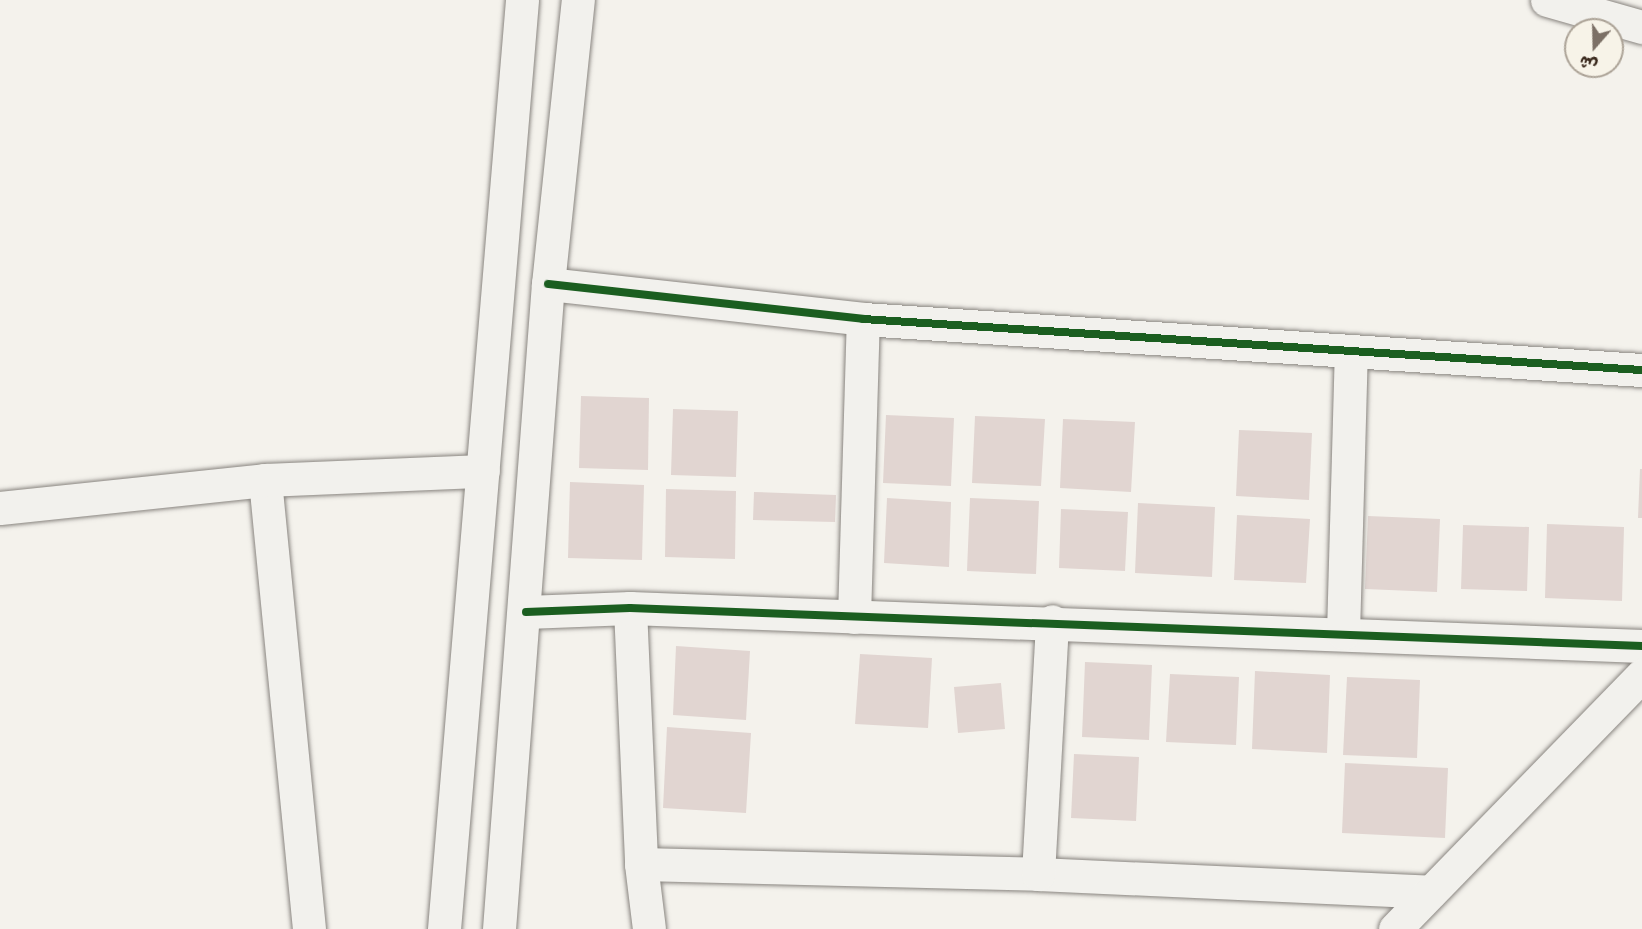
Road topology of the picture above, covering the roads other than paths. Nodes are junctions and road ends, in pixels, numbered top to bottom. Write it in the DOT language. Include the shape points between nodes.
graph roads {
  1 [pos="522,0"];
  2 [pos="578,0"];
  3 [pos="1547,0"];
  4 [pos="1642,27"];
  5 [pos="548,284"];
  6 [pos="863,320"];
  7 [pos="1351,351"];
  8 [pos="1642,370"];
  9 [pos="483,471"];
  10 [pos="265,480"];
  11 [pos="0,508"];
  12 [pos="630,608"];
  13 [pos="526,612"];
  14 [pos="854,617"];
  15 [pos="1052,621"];
  16 [pos="1343,633"];
  17 [pos="1642,646"];
  18 [pos="1642,675"];
  19 [pos="641,864"];
  20 [pos="1038,874"];
  21 [pos="1431,892"];
  22 [pos="309,929"];
  23 [pos="444,929"];
  24 [pos="499,929"];
  25 [pos="649,929"];
  26 [pos="1395,929"];
  1 -- 9 [label="street"];
  2 -- 5 [label="street"];
  3 -- 4 [label="street"];
  5 -- 6 [label="street"];
  5 -- 13 [label="street"];
  6 -- 7 [label="street"];
  6 -- 14 [label="street"];
  7 -- 8 [label="street"];
  7 -- 16 [label="street"];
  9 -- 10 [label="street"];
  9 -- 23 [label="street"];
  10 -- 11 [label="street"];
  10 -- 22 [label="street"];
  12 -- 13 [label="street"];
  12 -- 14 [label="street"];
  12 -- 19 [label="street"];
  13 -- 24 [label="street"];
  14 -- 15 [label="street"];
  15 -- 16 [label="street"];
  15 -- 20 [label="street"];
  16 -- 17 [label="street"];
  18 -- 21 [label="street"];
  19 -- 20 [label="street"];
  19 -- 25 [label="street"];
  20 -- 21 [label="street"];
  21 -- 26 [label="street"];
}
